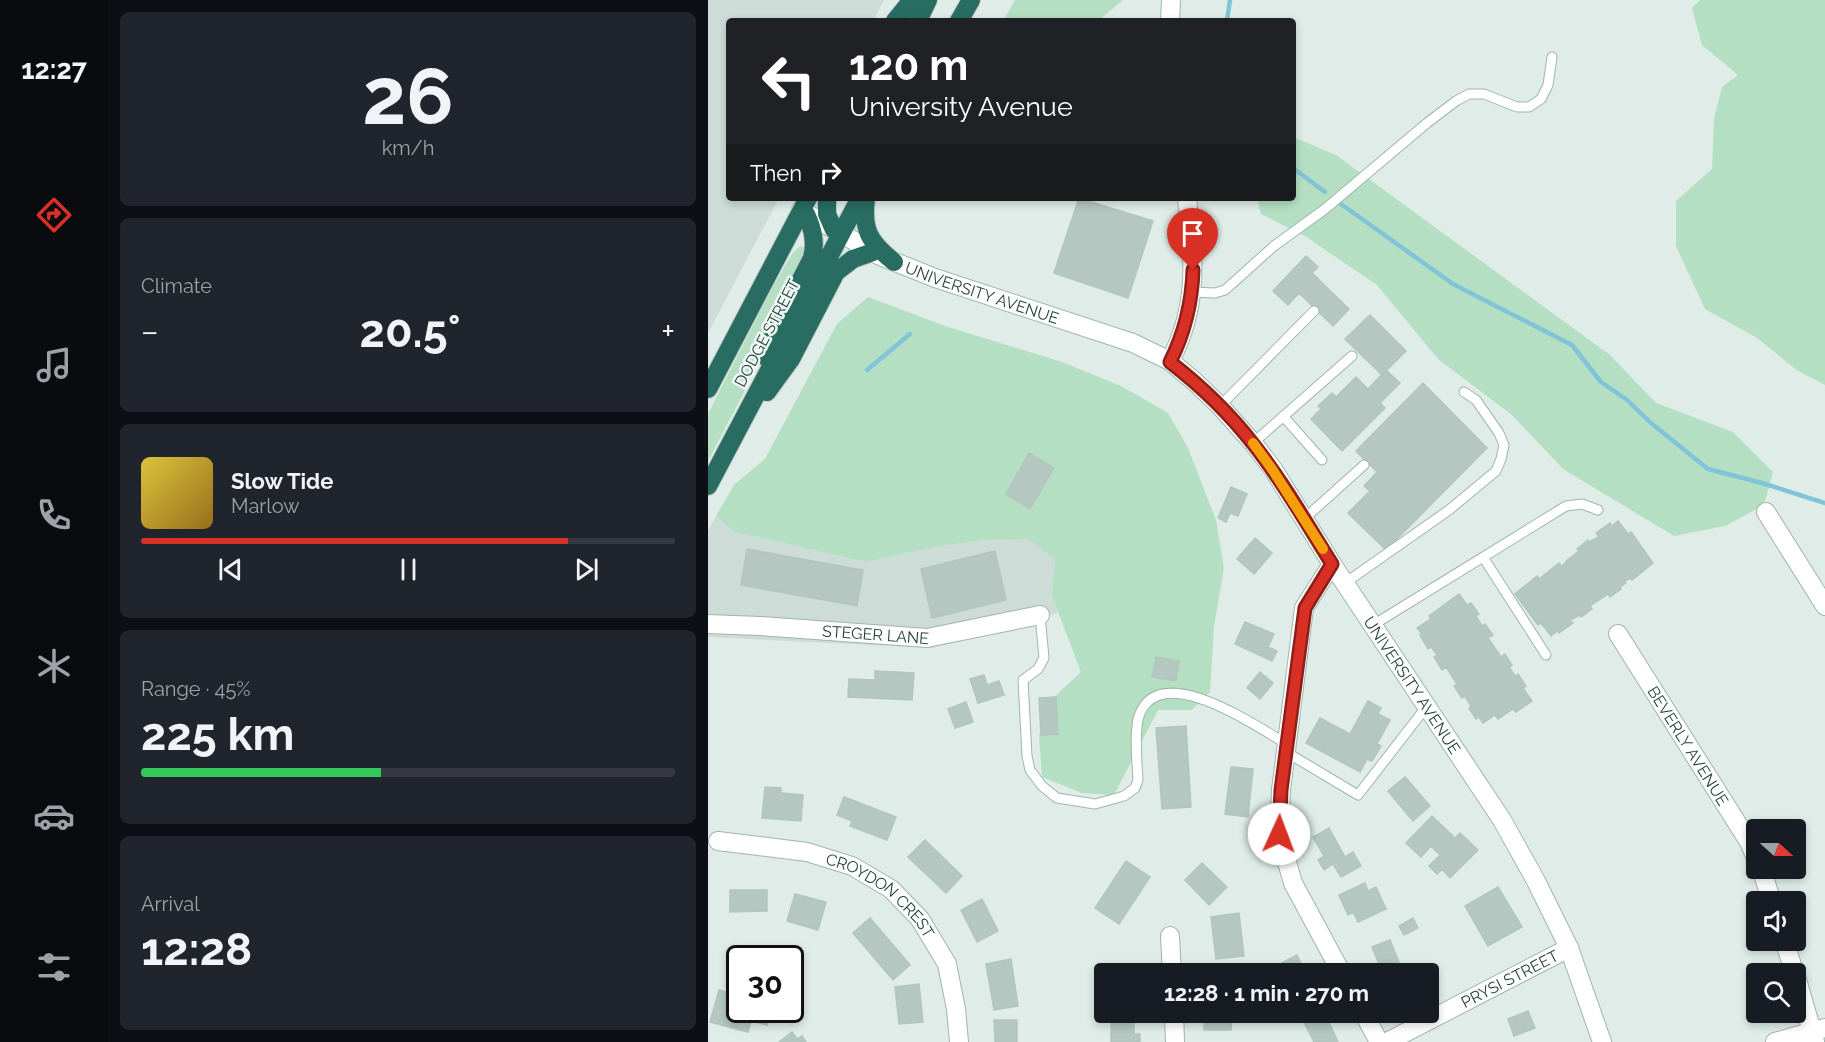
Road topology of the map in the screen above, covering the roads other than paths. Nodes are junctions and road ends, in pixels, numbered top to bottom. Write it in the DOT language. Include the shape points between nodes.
graph roads {
  1 [pos="912,0"];
  2 [pos="917,0"];
  3 [pos="928,0"];
  4 [pos="958,0"];
  5 [pos="971,0"];
  6 [pos="1170,0"];
  7 [pos="897,18"];
  8 [pos="907,18"];
  9 [pos="919,18"];
  10 [pos="951,18"];
  11 [pos="960,18"];
  12 [pos="1170,18"];
  13 [pos="1552,57"];
  14 [pos="827,201"];
  15 [pos="858,201"];
  16 [pos="866,201"];
  17 [pos="1187,201"];
  18 [pos="805,207"];
  19 [pos="837,232"];
  20 [pos="873,252"];
  21 [pos="894,262"];
  22 [pos="1192,292"];
  23 [pos="1314,312"];
  24 [pos="1352,356"];
  25 [pos="1170,362"];
  26 [pos="708,389"];
  27 [pos="1464,392"];
  28 [pos="751,404"];
  29 [pos="1220,406"];
  30 [pos="1283,416"];
  31 [pos="1252,443"];
  32 [pos="1322,460"];
  33 [pos="1364,465"];
  34 [pos="708,486"];
  35 [pos="1598,510"];
  36 [pos="1766,512"];
  37 [pos="1304,519"];
  38 [pos="1483,557"];
  39 [pos="1332,564"];
  40 [pos="1345,583"];
  41 [pos="1825,606"];
  42 [pos="1040,615"];
  43 [pos="708,624"];
  44 [pos="1373,625"];
  45 [pos="1618,634"];
  46 [pos="1546,655"];
  47 [pos="1427,706"];
  48 [pos="1287,748"];
  49 [pos="1746,837"];
  50 [pos="718,841"];
  51 [pos="1170,936"];
  52 [pos="1569,948"];
  53 [pos="1171,963"];
  54 [pos="1336,963"];
  55 [pos="1806,1003"];
  56 [pos="1174,1023"];
  57 [pos="1369,1023"];
  58 [pos="1818,1034"];
  59 [pos="958,1042"];
  60 [pos="1175,1042"];
  61 [pos="1379,1042"];
  62 [pos="1387,1042"];
  63 [pos="1602,1042"];
  64 [pos="1775,1042"];
  1 -- 7 [label="highway"];
  2 -- 8 [label="highway"];
  3 -- 9 [label="highway"];
  4 -- 10 [label="highway"];
  5 -- 11 [label="highway"];
  6 -- 12 [label="street"];
  13 -- 22 [label="lane" via="1548,86 1541,99 1529,107 1484,94 1469,94 1456,101 1325,210 1274,246 1225,290"];
  14 -- 19 [label="highway" via="827,214"];
  15 -- 19 [label="highway, DODGE STREET"];
  16 -- 21 [label="highway" via="867,230 878,249"];
  17 -- 22 [label="street" via="1193,247"];
  18 -- 19 [label="street, UNIVERSITY AVENUE"];
  18 -- 26 [label="highway, DODGE STREET"];
  18 -- 28 [label="highway" via="814,237 812,258 776,328"];
  19 -- 20 [label="street, UNIVERSITY AVENUE"];
  19 -- 28 [label="highway, DODGE STREET"];
  20 -- 21 [label="street, UNIVERSITY AVENUE"];
  20 -- 28 [label="highway" via="853,259 836,272 786,367 770,390"];
  21 -- 25 [label="street, UNIVERSITY AVENUE" via="1133,343"];
  22 -- 25 [label="street" via="1180,343"];
  23 -- 29 [label="lane"];
  24 -- 30 [label="lane"];
  25 -- 29 [label="street, UNIVERSITY AVENUE"];
  27 -- 40 [label="lane" via="1476,400 1504,445 1496,471 1449,510"];
  28 -- 34 [label="highway, DODGE STREET"];
  29 -- 31 [label="street, UNIVERSITY AVENUE"];
  30 -- 31 [label="lane"];
  30 -- 32 [label="lane"];
  31 -- 37 [label="street, UNIVERSITY AVENUE"];
  33 -- 37 [label="lane"];
  35 -- 38 [label="lane" via="1582,504 1566,506"];
  36 -- 41 [label="street"];
  37 -- 39 [label="street, UNIVERSITY AVENUE"];
  38 -- 44 [label="lane"];
  38 -- 46 [label="lane"];
  39 -- 40 [label="street, UNIVERSITY AVENUE"];
  39 -- 48 [label="street" via="1305,608"];
  40 -- 44 [label="street, UNIVERSITY AVENUE"];
  42 -- 43 [label="street, STEGER LANE" via="927,638"];
  42 -- 48 [label="lane" via="1044,658 1038,669 1023,680 1027,756 1030,770 1057,798 1095,804 1124,796 1135,788 1138,718 1157,696 1172,693 1200,697"];
  44 -- 47 [label="street, UNIVERSITY AVENUE"];
  45 -- 49 [label="street, BEVERLY AVENUE"];
  47 -- 48 [label="lane" via="1358,795"];
  47 -- 52 [label="street, UNIVERSITY AVENUE" via="1502,820"];
  48 -- 54 [label="street" via="1279,834 1293,883"];
  50 -- 59 [label="street, CROYDON CREST" via="807,852 852,866 891,889 920,919 947,964"];
  51 -- 53 [label="street"];
  52 -- 62 [label="street, PRYSI STREET"];
  52 -- 63 [label="street, UNIVERSITY AVENUE"];
  55 -- 58 [label="street"];
  56 -- 60 [label="street"];
  57 -- 61 [label="street"];
  58 -- 64 [label="street"];
}
